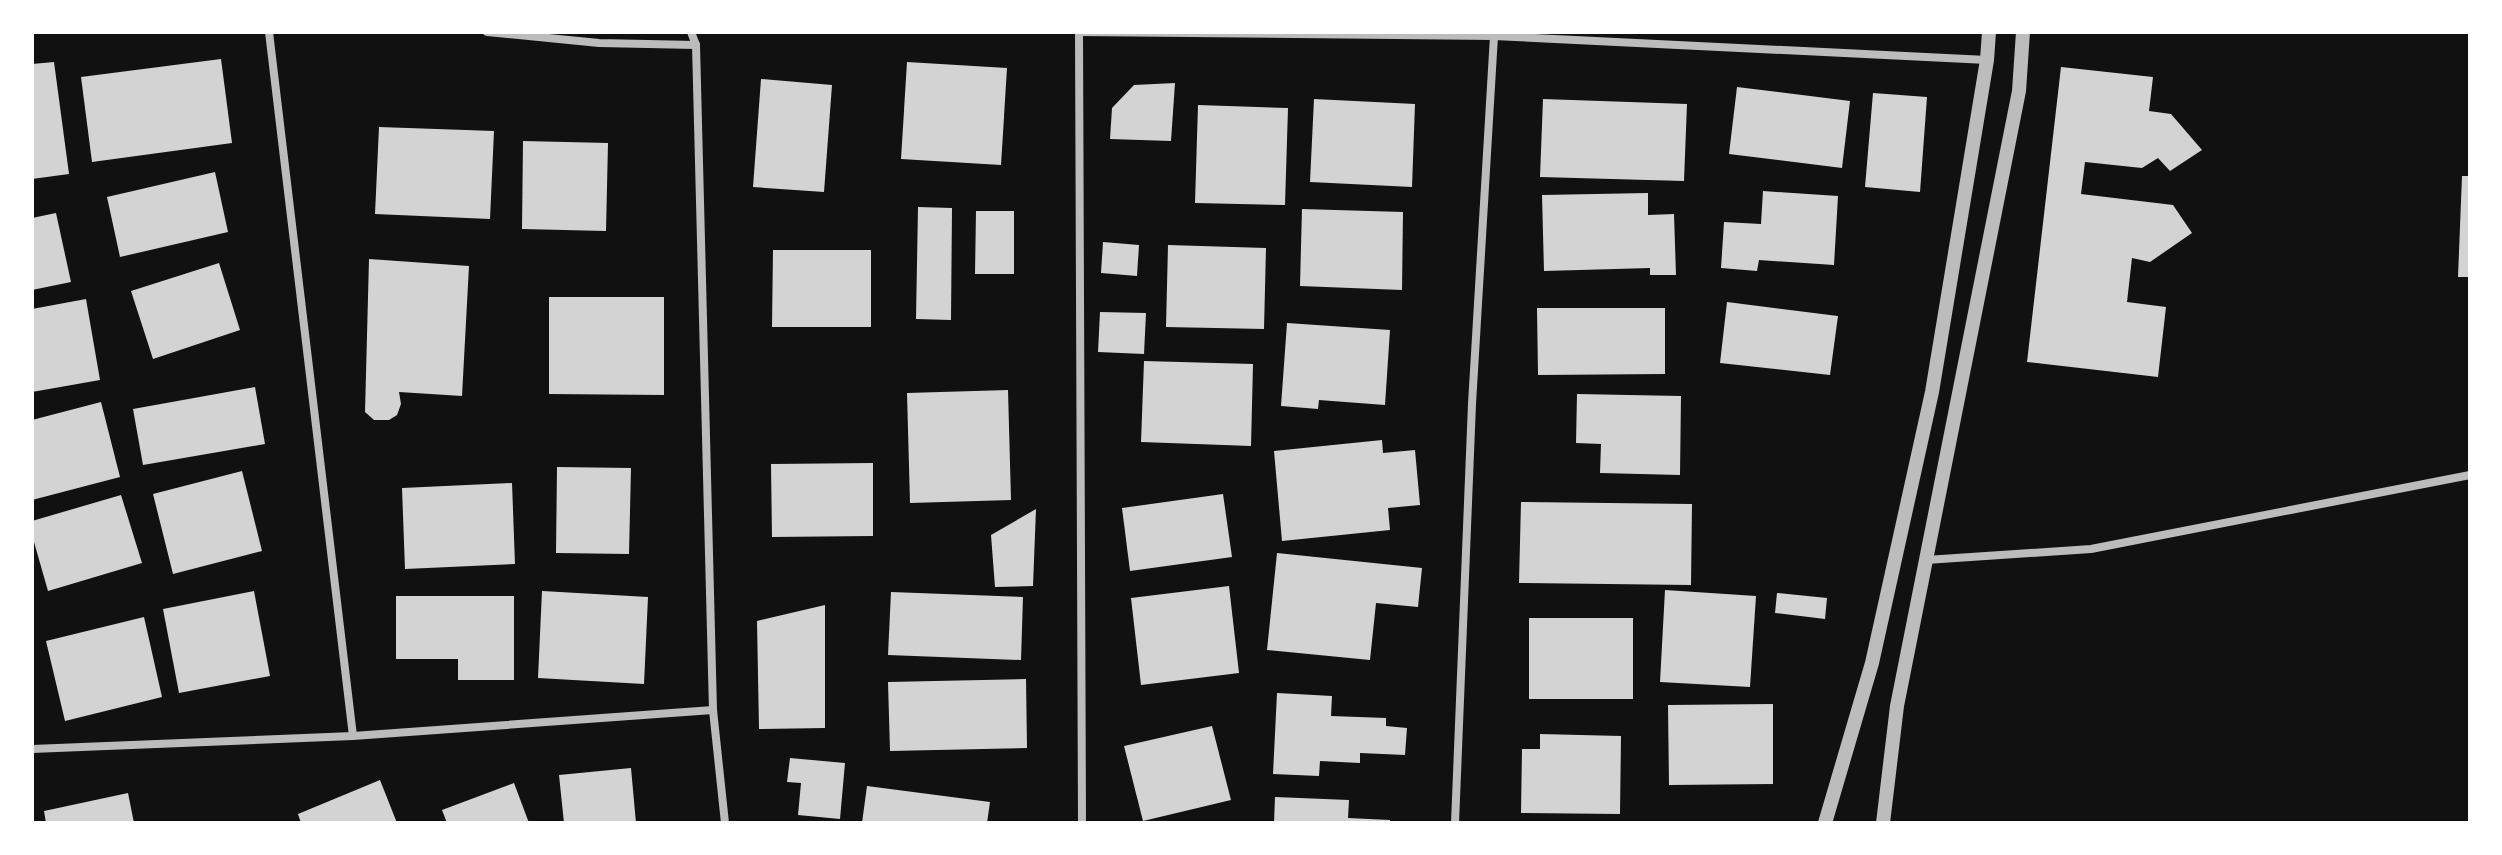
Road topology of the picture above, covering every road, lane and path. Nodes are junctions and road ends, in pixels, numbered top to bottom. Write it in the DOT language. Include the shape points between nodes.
graph roads {
  1 [pos="269,32"];
  2 [pos="487,32"];
  3 [pos="691,32"];
  4 [pos="1079,32"];
  5 [pos="1989,32"];
  6 [pos="2023,32"];
  7 [pos="1494,36"];
  8 [pos="696,45"];
  9 [pos="1987,60"];
  10 [pos="2470,475"];
  11 [pos="1926,560"];
  12 [pos="713,710"];
  13 [pos="353,736"];
  14 [pos="32,749"];
  15 [pos="725,823"];
  16 [pos="1082,823"];
  17 [pos="1455,823"];
  18 [pos="1825,823"];
  19 [pos="1883,823"];
  1 -- 13 [label="street"];
  2 -- 8 [label="street" via="599,43"];
  3 -- 8 [label="street"];
  4 -- 7 [label="street"];
  4 -- 16 [label="street"];
  5 -- 9 [label="street"];
  6 -- 11 [label="street" via="2019,91"];
  7 -- 9 [label="street"];
  7 -- 17 [label="street" via="1471,419"];
  8 -- 12 [label="street"];
  9 -- 18 [label="street" via="1932,392 1872,663"];
  10 -- 11 [label="street" via="2091,549"];
  11 -- 19 [label="street" via="1897,706"];
  12 -- 13 [label="street"];
  12 -- 15 [label="street"];
  13 -- 14 [label="street"];
}
